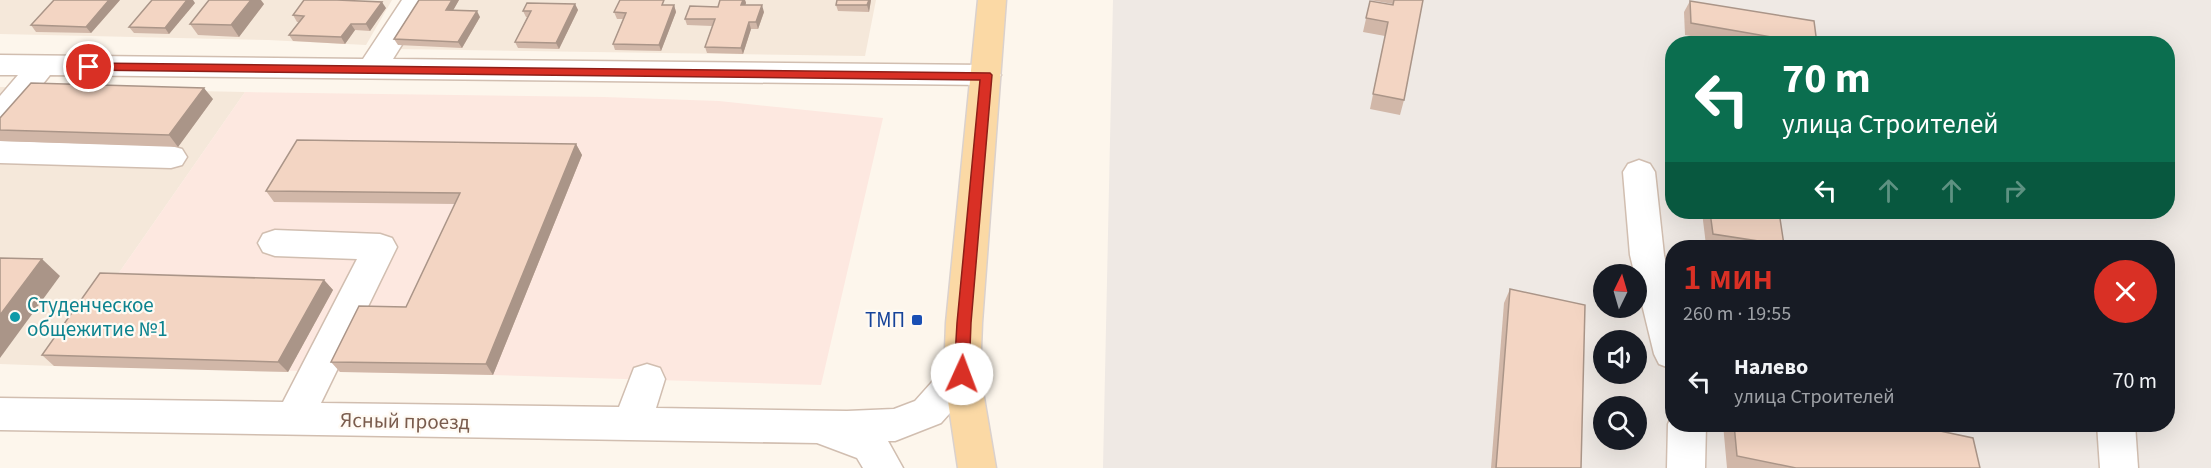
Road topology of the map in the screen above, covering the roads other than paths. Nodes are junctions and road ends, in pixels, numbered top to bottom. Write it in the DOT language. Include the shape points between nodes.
graph roads {
  1 [pos="416,0"];
  2 [pos="992,0"];
  3 [pos="0,65"];
  4 [pos="42,66"];
  5 [pos="371,70"];
  6 [pos="986,75"];
  7 [pos="0,116"];
  8 [pos="0,152"];
  9 [pos="171,157"];
  10 [pos="1639,172"];
  11 [pos="275,243"];
  12 [pos="1665,326"];
  13 [pos="962,374"];
  14 [pos="647,380"];
  15 [pos="0,414"];
  16 [pos="293,419"];
  17 [pos="632,424"];
  18 [pos="810,426"];
  19 [pos="1687,432"];
  20 [pos="2117,432"];
  21 [pos="884,468"];
  22 [pos="977,468"];
  23 [pos="1686,468"];
  24 [pos="2119,468"];
  1 -- 5 [label="street"];
  2 -- 6 [label="main road"];
  3 -- 4 [label="street"];
  4 -- 5 [label="street"];
  4 -- 7 [label="street"];
  5 -- 6 [label="street"];
  6 -- 13 [label="main road"];
  8 -- 9 [label="street"];
  10 -- 12 [label="street" via="1647,255"];
  11 -- 16 [label="street" via="380,247"];
  13 -- 18 [label="street, Ясный проезд" via="928,412 895,425"];
  13 -- 22 [label="main road"];
  14 -- 17 [label="street"];
  15 -- 16 [label="street, Ясный проезд"];
  16 -- 17 [label="street, Ясный проезд"];
  17 -- 18 [label="street, Ясный проезд"];
  18 -- 21 [label="street, Ясный проезд" via="870,446"];
  19 -- 23 [label="street"];
  20 -- 24 [label="street"];
}
